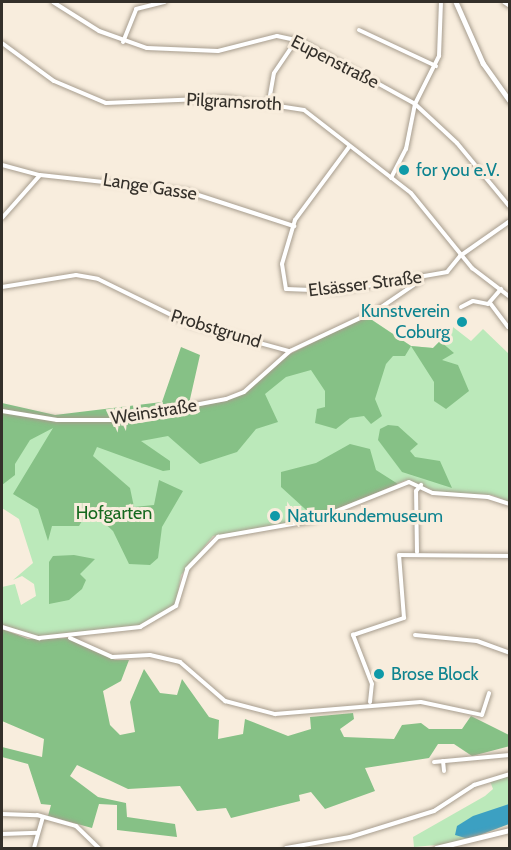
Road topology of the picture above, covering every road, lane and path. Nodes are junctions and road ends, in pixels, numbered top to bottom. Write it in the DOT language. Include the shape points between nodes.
graph roads {
  1 [pos="54,2"];
  2 [pos="165,2"];
  3 [pos="441,2"];
  4 [pos="456,2"];
  5 [pos="504,2"];
  6 [pos="510,6"];
  7 [pos="359,30"];
  8 [pos="299,40"];
  9 [pos="123,42"];
  10 [pos="2,43"];
  11 [pos="436,66"];
  12 [pos="269,101"];
  13 [pos="510,101"];
  14 [pos="415,104"];
  15 [pos="349,147"];
  16 [pos="2,165"];
  17 [pos="40,175"];
  18 [pos="391,178"];
  19 [pos="510,207"];
  20 [pos="2,218"];
  21 [pos="510,221"];
  22 [pos="294,226"];
  23 [pos="462,255"];
  24 [pos="422,279"];
  25 [pos="2,287"];
  26 [pos="501,289"];
  27 [pos="510,297"];
  28 [pos="490,302"];
  29 [pos="461,307"];
  30 [pos="508,327"];
  31 [pos="290,351"];
  32 [pos="2,411"];
  33 [pos="421,485"];
  34 [pos="510,504"];
  35 [pos="417,552"];
  36 [pos="510,556"];
  37 [pos="2,627"];
  38 [pos="90,633"];
  39 [pos="415,635"];
  40 [pos="66,637"];
  41 [pos="88,644"];
  42 [pos="510,652"];
  43 [pos="489,693"];
  44 [pos="370,702"];
  45 [pos="510,754"];
  46 [pos="443,761"];
  47 [pos="434,762"];
  48 [pos="444,771"];
  49 [pos="510,774"];
  50 [pos="2,814"];
  51 [pos="43,817"];
  52 [pos="510,830"];
  53 [pos="2,834"];
  54 [pos="38,834"];
  55 [pos="34,849"];
  56 [pos="99,849"];
  57 [pos="286,849"];
  58 [pos="436,849"];
  1 -- 9 [label="street, Eupenstraße"];
  2 -- 9 [label="street" via="136,9"];
  3 -- 11 [label="street"];
  4 -- 13 [label="street" via="483,63"];
  5 -- 6 [label="street"];
  7 -- 11 [label="street"];
  8 -- 9 [label="street, Eupenstraße" via="277,36 208,51"];
  8 -- 12 [label="street" via="274,73"];
  8 -- 14 [label="street, Eupenstraße"];
  10 -- 12 [label="street, Pilgramsroth" via="54,81 106,103 139,106 201,98"];
  11 -- 14 [label="street"];
  12 -- 15 [label="street, Pilgramsroth" via="314,115"];
  14 -- 18 [label="street" via="406,149"];
  14 -- 19 [label="street, Eupenstraße" via="457,143"];
  15 -- 18 [label="street, Pilgramsroth"];
  15 -- 22 [label="street"];
  16 -- 17 [label="street, Lange Gasse"];
  17 -- 20 [label="street"];
  17 -- 22 [label="street, Lange Gasse" via="186,191"];
  18 -- 23 [label="street, Pilgramsroth" via="424,206"];
  21 -- 23 [label="street"];
  22 -- 24 [label="street, Elsässer Straße" via="282,264 283,286 313,293"];
  23 -- 24 [label="street, Elsässer Straße" via="447,272"];
  23 -- 26 [label="street, Pilgramsroth" via="476,272"];
  24 -- 31 [label="street" via="377,310"];
  25 -- 31 [label="street, Probstgrund" via="76,275 98,279 190,324"];
  26 -- 27 [label="street, Pilgramsroth"];
  26 -- 28 [label="street"];
  28 -- 29 [label="street" via="472,300"];
  28 -- 30 [label="street" via="491,310"];
  31 -- 32 [label="street, Weinstraße" via="244,392 213,403 116,420 57,420"];
  33 -- 34 [label="street" via="432,493 482,496"];
  33 -- 35 [label="street" via="416,492"];
  33 -- 38 [label="street" via="410,482 295,525 218,537 187,569 179,602 166,615 140,627"];
  35 -- 36 [label="street"];
  35 -- 44 [label="street" via="397,559 404,618 353,635 372,684"];
  37 -- 40 [label="street" via="26,637"];
  38 -- 40 [label="street"];
  38 -- 41 [label="street"];
  39 -- 42 [label="street" via="477,641"];
  40 -- 41 [label="street"];
  41 -- 44 [label="street" via="118,658 150,655 180,662 225,701 275,714 351,710"];
  43 -- 44 [label="street" via="482,715 447,704"];
  45 -- 46 [label="street"];
  46 -- 47 [label="street"];
  46 -- 48 [label="street"];
  49 -- 57 [label="street" via="474,785 434,811 350,837"];
  50 -- 51 [label="street"];
  51 -- 54 [label="street"];
  51 -- 56 [label="street" via="87,832"];
  52 -- 58 [label="street"];
  53 -- 54 [label="street"];
  54 -- 55 [label="street"];
}
